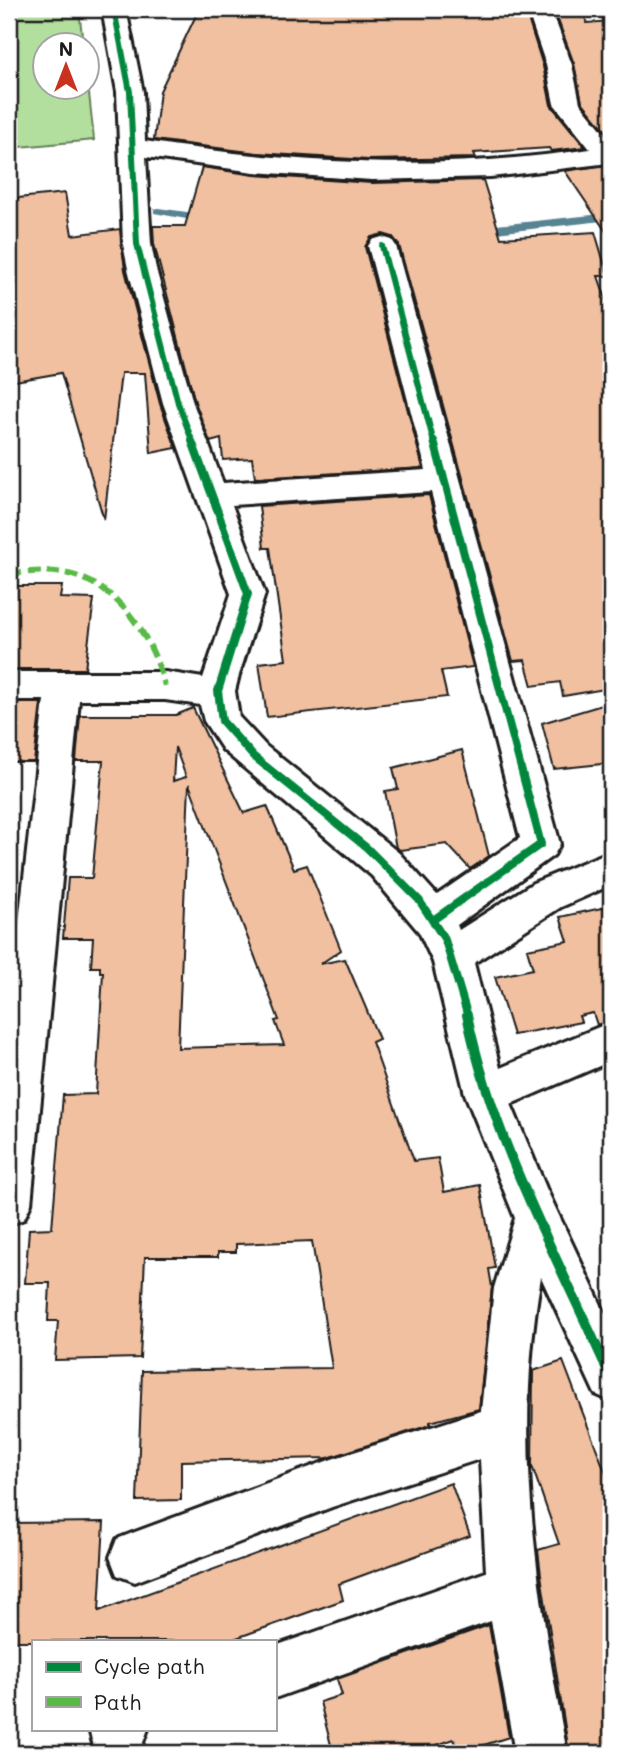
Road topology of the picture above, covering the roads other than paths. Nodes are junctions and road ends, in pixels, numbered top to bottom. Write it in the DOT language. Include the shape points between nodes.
graph roads {
  1 [pos="114,9"];
  2 [pos="539,9"];
  3 [pos="135,146"];
  4 [pos="610,155"];
  5 [pos="382,246"];
  6 [pos="442,480"];
  7 [pos="213,495"];
  8 [pos="63,685"];
  9 [pos="9,686"];
  10 [pos="218,694"];
  11 [pos="541,844"];
  12 [pos="611,867"];
  13 [pos="570,884"];
  14 [pos="433,920"];
  15 [pos="451,956"];
  16 [pos="611,1041"];
  17 [pos="486,1094"];
  18 [pos="9,1204"];
  19 [pos="538,1216"];
  20 [pos="611,1378"];
  21 [pos="505,1431"];
  22 [pos="135,1557"];
  23 [pos="513,1588"];
  24 [pos="276,1672"];
  25 [pos="541,1753"];
  1 -- 3 [label="street" via="131,92"];
  2 -- 4 [label="street" via="567,104"];
  3 -- 4 [label="street" via="256,166 362,174 513,168"];
  3 -- 7 [label="street" via="135,217 142,269 178,403"];
  5 -- 6 [label="street"];
  6 -- 7 [label="street"];
  6 -- 11 [label="street"];
  7 -- 10 [label="street" via="248,594"];
  8 -- 9 [label="street"];
  8 -- 10 [label="street" via="165,686"];
  8 -- 18 [label="street"];
  10 -- 14 [label="street" via="222,720 253,756 383,863"];
  11 -- 13 [label="street"];
  11 -- 14 [label="street"];
  12 -- 13 [label="street"];
  13 -- 15 [label="street"];
  14 -- 15 [label="street"];
  15 -- 17 [label="street"];
  16 -- 17 [label="street"];
  17 -- 19 [label="street"];
  19 -- 20 [label="street"];
  19 -- 21 [label="street" via="523,1249 515,1292 505,1377"];
  21 -- 22 [label="street" via="466,1438 332,1483"];
  21 -- 23 [label="street" via="504,1497"];
  23 -- 24 [label="street"];
  23 -- 25 [label="street"];
}
